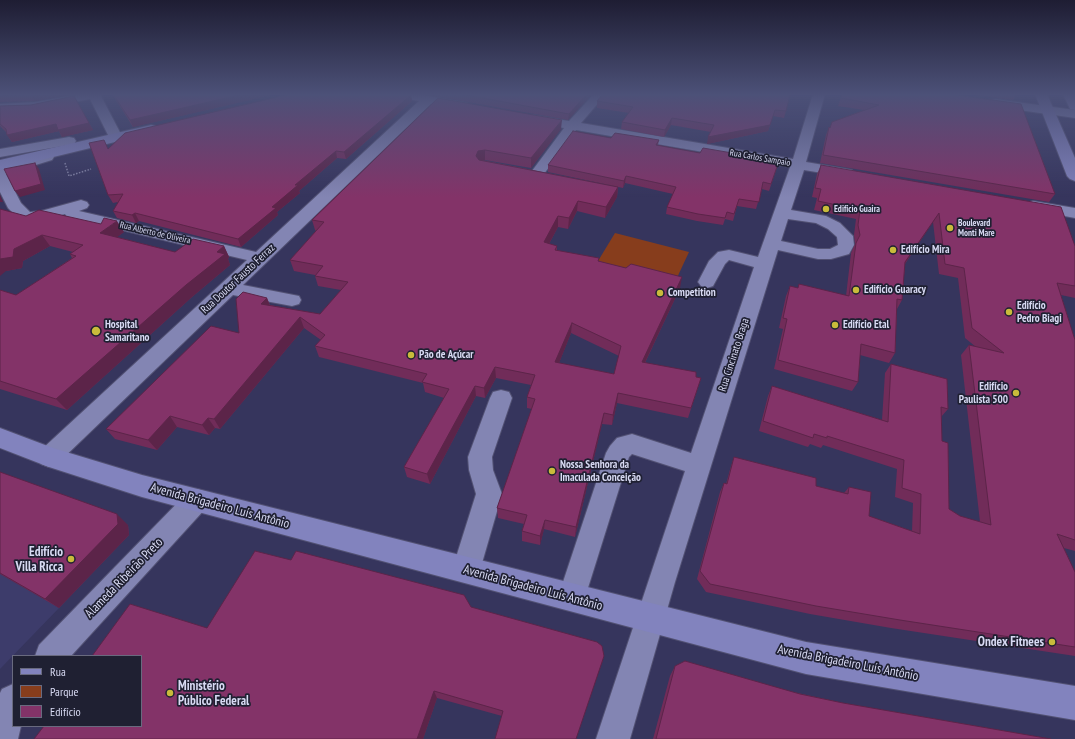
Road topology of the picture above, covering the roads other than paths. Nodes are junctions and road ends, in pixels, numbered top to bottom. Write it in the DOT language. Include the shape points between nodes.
graph roads {
  1 [pos="111,128"];
  2 [pos="137,128"];
  3 [pos="398,128"];
  4 [pos="570,128"];
  5 [pos="587,128"];
  6 [pos="808,128"];
  7 [pos="1056,128"];
  8 [pos="114,134"];
  9 [pos="702,134"];
  10 [pos="85,145"];
  11 [pos="695,146"];
  12 [pos="1,161"];
  13 [pos="797,164"];
  14 [pos="522,172"];
  15 [pos="536,175"];
  16 [pos="862,175"];
  17 [pos="0,176"];
  18 [pos="1075,176"];
  19 [pos="551,178"];
  20 [pos="1023,204"];
  21 [pos="781,213"];
  22 [pos="1075,213"];
  23 [pos="771,244"];
  24 [pos="260,258"];
  25 [pos="764,264"];
  26 [pos="707,282"];
  27 [pos="228,288"];
  28 [pos="292,300"];
  29 [pos="501,398"];
  30 [pos="0,438"];
  31 [pos="49,457"];
  32 [pos="699,466"];
  33 [pos="198,500"];
  34 [pos="466,570"];
  35 [pos="572,597"];
  36 [pos="651,617"];
  37 [pos="51,655"];
  38 [pos="12,696"];
  39 [pos="1075,702"];
  40 [pos="12,703"];
  41 [pos="0,708"];
  42 [pos="1,739"];
  43 [pos="613,739"];
  1 -- 8 [label="street"];
  2 -- 8 [label="main road"];
  3 -- 24 [label="street, Rua Doutor Fausto Ferraz"];
  4 -- 15 [label="street"];
  5 -- 11 [label="street, Rua Carlos Sampaio"];
  6 -- 13 [label="street, Rua Cincinato Braga"];
  7 -- 18 [label="main road"];
  8 -- 10 [label="main road"];
  8 -- 12 [label="main road" via="69,141"];
  9 -- 11 [label="street"];
  10 -- 12 [label="street"];
  10 -- 12 [label="main road" via="26,159"];
  11 -- 13 [label="street, Rua Carlos Sampaio"];
  13 -- 16 [label="street, Rua Carlos Sampaio"];
  13 -- 21 [label="street, Rua Cincinato Braga"];
  14 -- 15 [label="street"];
  15 -- 19 [label="street"];
  17 -- 24 [label="street, Rua Alberto de Oliveira" via="14,204 25,216 77,210"];
  20 -- 22 [label="street"];
  21 -- 23 [label="street, Rua Cincinato Braga"];
  21 -- 23 [label="street" via="820,219 834,226 845,236 846,245 843,250 831,254 818,254"];
  23 -- 25 [label="street, Rua Cincinato Braga"];
  24 -- 27 [label="street, Rua Doutor Fausto Ferraz"];
  25 -- 26 [label="street" via="724,256 718,261"];
  25 -- 32 [label="street, Rua Cincinato Braga"];
  27 -- 28 [label="street"];
  27 -- 31 [label="street, Rua Doutor Fausto Ferraz"];
  29 -- 34 [label="street" via="480,457 479,464 489,494"];
  30 -- 31 [label="main road, Avenida Brigadeiro Luís Antônio"];
  31 -- 33 [label="main road, Avenida Brigadeiro Luís Antônio" via="142,486"];
  32 -- 35 [label="street" via="632,444 625,445 618,453"];
  32 -- 36 [label="street, Rua Cincinato Braga"];
  33 -- 34 [label="main road, Avenida Brigadeiro Luís Antônio"];
  33 -- 37 [label="street, Alameda Ribeirão Preto"];
  34 -- 35 [label="main road, Avenida Brigadeiro Luís Antônio"];
  35 -- 36 [label="main road, Avenida Brigadeiro Luís Antônio"];
  36 -- 39 [label="main road, Avenida Brigadeiro Luís Antônio" via="806,658"];
  36 -- 43 [label="street, Rua Cincinato Braga"];
  38 -- 41 [label="street"];
  40 -- 42 [label="street"];
}
